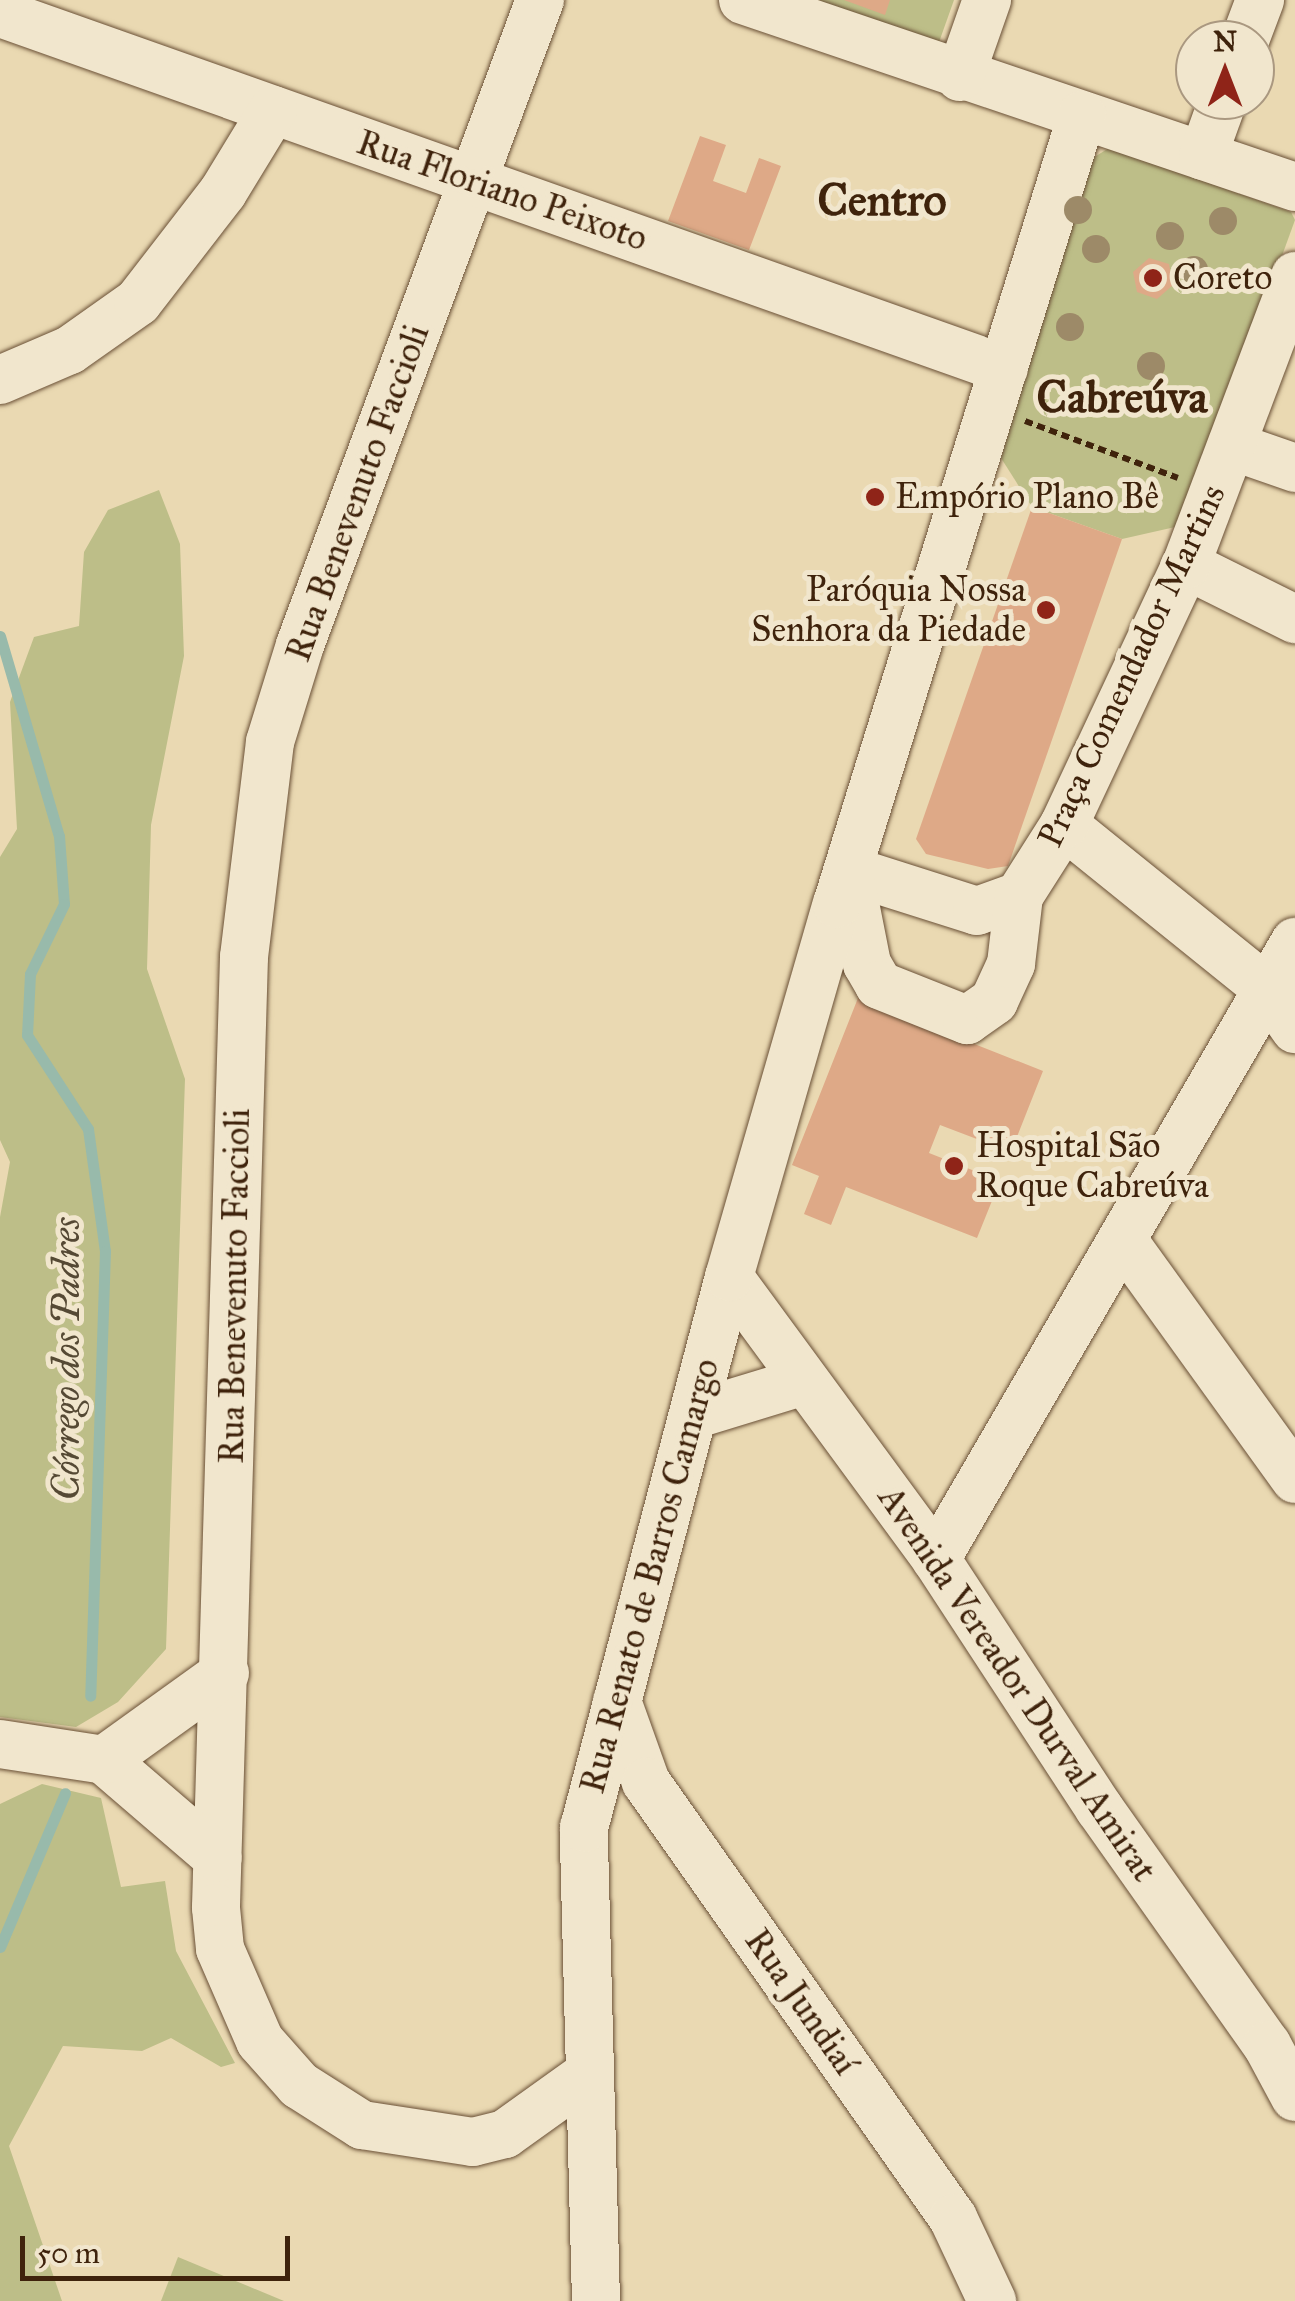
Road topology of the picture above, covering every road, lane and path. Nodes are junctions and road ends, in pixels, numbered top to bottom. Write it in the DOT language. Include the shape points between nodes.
graph roads {
  1 [pos="540,0"];
  2 [pos="743,0"];
  3 [pos="987,0"];
  4 [pos="14,11"];
  5 [pos="960,77"];
  6 [pos="273,110"];
  7 [pos="1082,115"];
  8 [pos="1216,120"];
  9 [pos="1203,156"];
  10 [pos="473,180"];
  11 [pos="1295,187"];
  12 [pos="1295,276"];
  13 [pos="0,380"];
  14 [pos="998,388"];
  15 [pos="1232,446"];
  16 [pos="1295,468"];
  17 [pos="1216,492"];
  18 [pos="1186,565"];
  19 [pos="1295,619"];
  20 [pos="1064,825"];
  21 [pos="848,870"];
  22 [pos="1019,896"];
  23 [pos="1295,942"];
  24 [pos="1267,989"];
  25 [pos="1295,1028"];
  26 [pos="1125,1243"];
  27 [pos="729,1277"];
  28 [pos="804,1381"];
  29 [pos="693,1415"];
  30 [pos="1295,1479"];
  31 [pos="936,1558"];
  32 [pos="225,1673"];
  33 [pos="617,1701"];
  34 [pos="0,1744"];
  35 [pos="104,1760"];
  36 [pos="218,1858"];
  37 [pos="586,2076"];
  38 [pos="1295,2097"];
  39 [pos="596,2301"];
  40 [pos="992,2301"];
  1 -- 10 [label="street, Rua Benevenuto Faccioli"];
  2 -- 5 [label="street"];
  3 -- 5 [label="street"];
  4 -- 6 [label="street, Rua Floriano Peixoto"];
  5 -- 7 [label="street"];
  6 -- 10 [label="street, Rua Floriano Peixoto"];
  6 -- 13 [label="street" via="223,192 138,302 70,350"];
  7 -- 9 [label="street"];
  7 -- 14 [label="street"];
  8 -- 9 [label="street"];
  9 -- 11 [label="street"];
  10 -- 14 [label="street, Rua Floriano Peixoto"];
  10 -- 32 [label="street, Rua Benevenuto Faccioli" via="270,742 244,957"];
  12 -- 15 [label="street, Praça Comendador Martins"];
  14 -- 17 [label="path"];
  14 -- 21 [label="street"];
  15 -- 16 [label="street"];
  15 -- 17 [label="street, Praça Comendador Martins"];
  17 -- 18 [label="street, Praça Comendador Martins"];
  18 -- 19 [label="street"];
  18 -- 20 [label="street, Praça Comendador Martins"];
  20 -- 22 [label="street, Praça Comendador Martins"];
  20 -- 24 [label="street"];
  21 -- 22 [label="street" via="977,911"];
  21 -- 22 [label="street" via="868,964 879,985 967,1020 994,1000 1011,964"];
  21 -- 27 [label="street, Rua Renato de Barros Camargo"];
  23 -- 24 [label="street"];
  24 -- 25 [label="street"];
  24 -- 26 [label="street"];
  26 -- 30 [label="street"];
  26 -- 31 [label="street"];
  27 -- 28 [label="street, Avenida Vereador Durval Amirat"];
  27 -- 29 [label="street, Rua Renato de Barros Camargo"];
  28 -- 29 [label="street"];
  28 -- 31 [label="street, Avenida Vereador Durval Amirat"];
  29 -- 33 [label="street, Rua Renato de Barros Camargo"];
  31 -- 38 [label="street, Avenida Vereador Durval Amirat" via="1267,2045"];
  32 -- 35 [label="street"];
  32 -- 36 [label="street, Rua Benevenuto Faccioli"];
  33 -- 37 [label="street, Rua Renato de Barros Camargo" via="584,1828"];
  33 -- 40 [label="street, Rua Jundiaí" via="646,1782 953,2218"];
  34 -- 35 [label="street"];
  35 -- 36 [label="street"];
  36 -- 37 [label="street, Rua Benevenuto Faccioli" via="220,1950 238,1996 260,2041 298,2085 332,2110 362,2126 473,2142 505,2134"];
  37 -- 39 [label="street, Rua Renato de Barros Camargo"];
}
